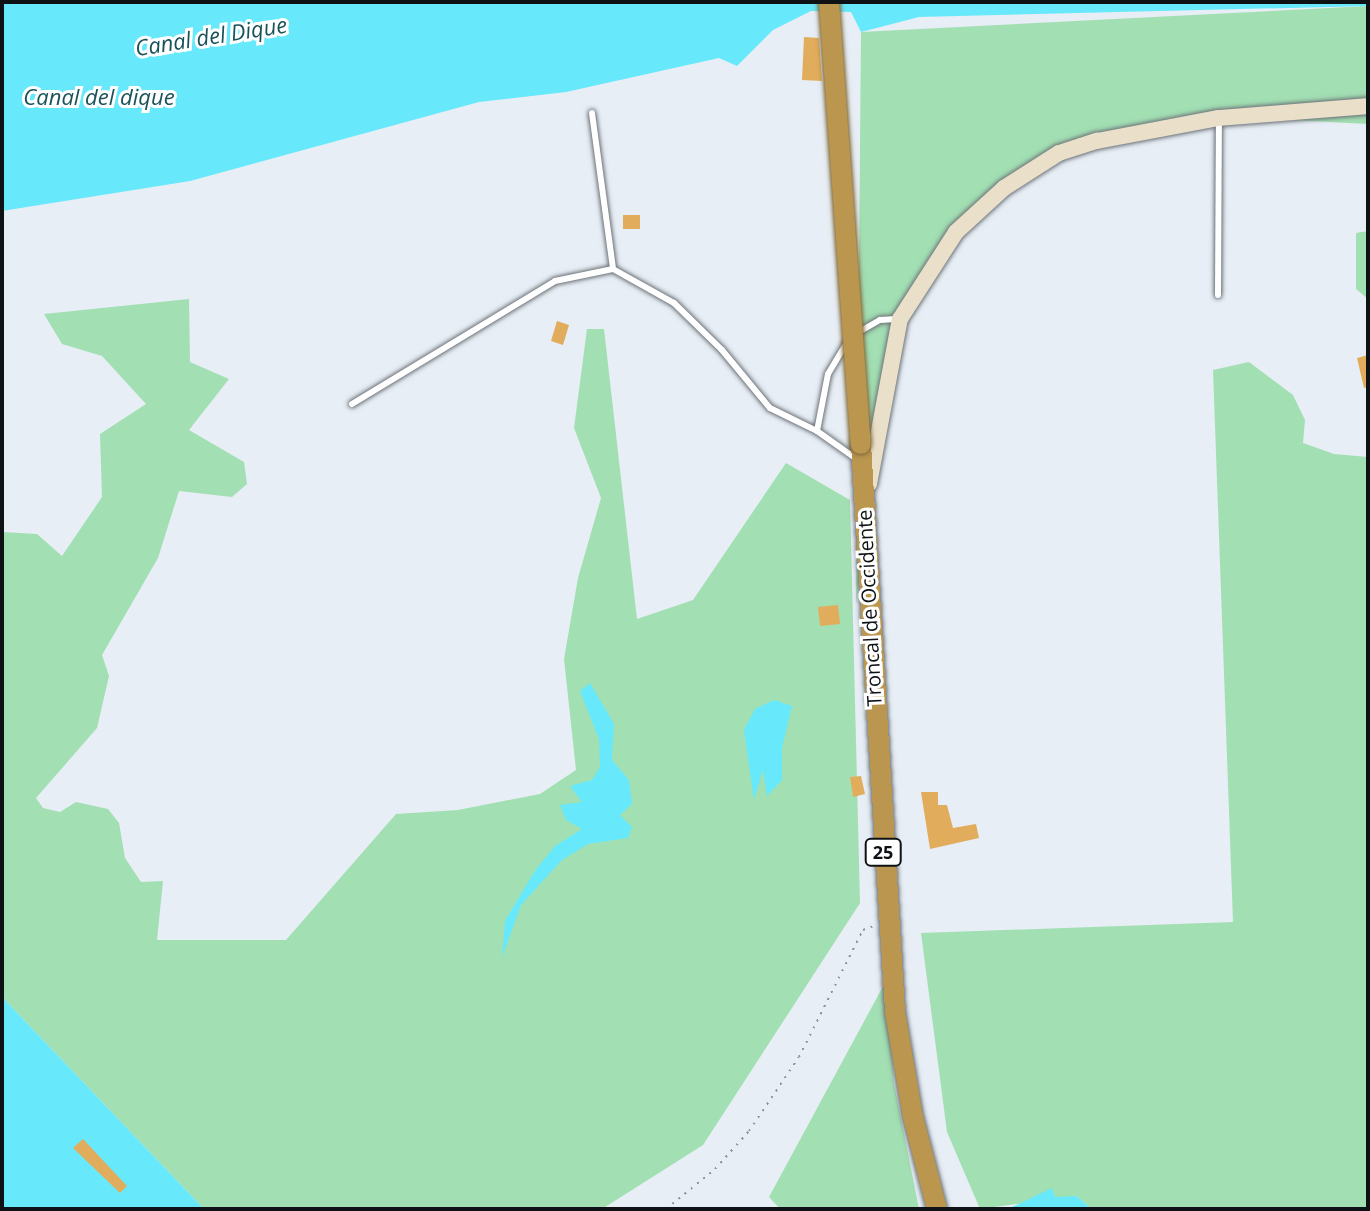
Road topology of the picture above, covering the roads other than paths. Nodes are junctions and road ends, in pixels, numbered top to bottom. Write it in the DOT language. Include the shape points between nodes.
graph roads {
  1 [pos="829,2"];
  2 [pos="1368,106"];
  3 [pos="592,113"];
  4 [pos="1219,118"];
  5 [pos="613,269"];
  6 [pos="1218,295"];
  7 [pos="900,319"];
  8 [pos="352,404"];
  9 [pos="817,431"];
  10 [pos="861,453"];
  11 [pos="862,491"];
  12 [pos="937,1209"];
  1 -- 10 [label="highway, Troncal de Occidente / 25, bridge"];
  2 -- 4 [label="street"];
  3 -- 5 [label="lane"];
  4 -- 6 [label="lane"];
  4 -- 7 [label="street" via="1097,141 1031,170 956,232"];
  5 -- 8 [label="lane" via="555,281"];
  5 -- 9 [label="lane" via="674,303 770,408"];
  7 -- 9 [label="lane" via="872,323 844,344 828,374"];
  7 -- 11 [label="street" via="869,483"];
  9 -- 10 [label="lane"];
  10 -- 11 [label="highway, Troncal de Occidente / 25"];
  11 -- 12 [label="highway, Troncal de Occidente / 25" via="887,926 902,1060"];
}
